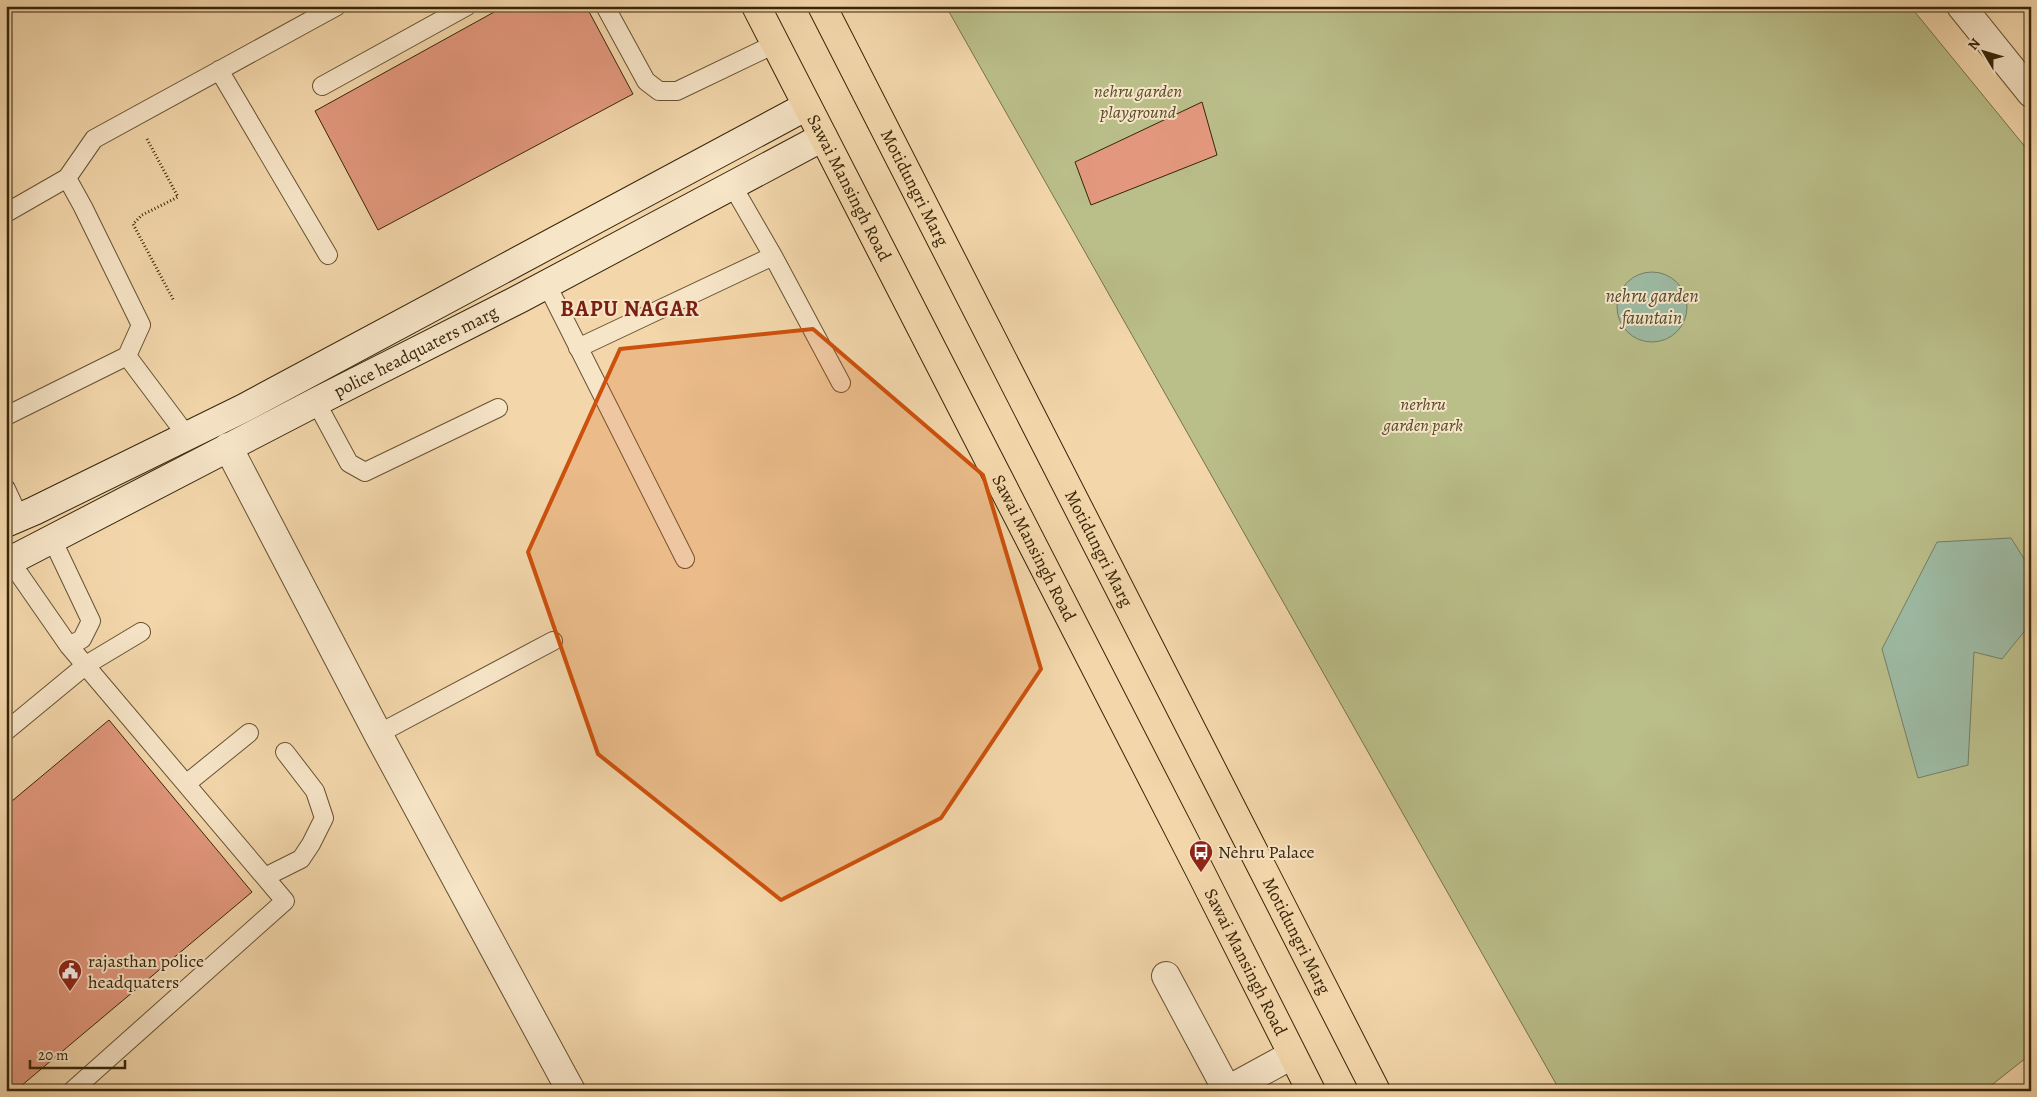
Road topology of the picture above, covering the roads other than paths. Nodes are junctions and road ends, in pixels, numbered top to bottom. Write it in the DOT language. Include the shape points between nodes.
graph roads {
  1 [pos="337,6"];
  2 [pos="467,6"];
  3 [pos="605,6"];
  4 [pos="756,6"];
  5 [pos="822,6"];
  6 [pos="1961,6"];
  7 [pos="775,44"];
  8 [pos="220,70"];
  9 [pos="322,86"];
  10 [pos="2031,93"];
  11 [pos="807,106"];
  12 [pos="824,137"];
  13 [pos="66,178"];
  14 [pos="732,185"];
  15 [pos="6,213"];
  16 [pos="328,255"];
  17 [pos="773,256"];
  18 [pos="546,285"];
  19 [pos="578,348"];
  20 [pos="127,356"];
  21 [pos="841,383"];
  22 [pos="316,402"];
  23 [pos="498,408"];
  24 [pos="6,416"];
  25 [pos="187,436"];
  26 [pos="228,447"];
  27 [pos="6,489"];
  28 [pos="13,520"];
  29 [pos="52,539"];
  30 [pos="8,559"];
  31 [pos="685,559"];
  32 [pos="140,632"];
  33 [pos="553,641"];
  34 [pos="69,646"];
  35 [pos="86,665"];
  36 [pos="6,731"];
  37 [pos="249,733"];
  38 [pos="378,734"];
  39 [pos="285,752"];
  40 [pos="186,784"];
  41 [pos="265,877"];
  42 [pos="1166,976"];
  43 [pos="1292,1055"];
  44 [pos="1227,1090"];
  45 [pos="72,1091"];
  46 [pos="570,1091"];
  47 [pos="1310,1091"];
  48 [pos="1376,1091"];
  1 -- 8 [label="lane"];
  2 -- 9 [label="lane"];
  3 -- 7 [label="lane" via="646,81 659,91 677,91"];
  4 -- 7 [label="main road, Sawai Mansingh Road"];
  5 -- 48 [label="main road, Motidungri Marg"];
  6 -- 10 [label="street"];
  7 -- 11 [label="main road, Sawai Mansingh Road"];
  8 -- 13 [label="lane" via="94,139"];
  8 -- 16 [label="lane"];
  11 -- 12 [label="main road, Sawai Mansingh Road"];
  11 -- 25 [label="street, police headquaters marg"];
  12 -- 14 [label="street, police headquaters marg"];
  12 -- 43 [label="main road, Sawai Mansingh Road"];
  13 -- 15 [label="lane"];
  13 -- 20 [label="lane" via="84,207 141,325"];
  14 -- 17 [label="lane"];
  14 -- 18 [label="street, police headquaters marg"];
  17 -- 19 [label="lane"];
  17 -- 21 [label="lane"];
  18 -- 19 [label="lane"];
  18 -- 22 [label="street, police headquaters marg"];
  19 -- 31 [label="lane"];
  20 -- 24 [label="lane"];
  20 -- 25 [label="lane"];
  22 -- 23 [label="lane" via="349,463 365,472"];
  22 -- 26 [label="street, police headquaters marg"];
  25 -- 28 [label="street, police headquaters marg"];
  26 -- 29 [label="street, police headquaters marg"];
  26 -- 38 [label="street"];
  27 -- 28 [label="lane"];
  29 -- 30 [label="street, police headquaters marg"];
  29 -- 34 [label="lane" via="91,621 82,639"];
  30 -- 34 [label="lane"];
  32 -- 35 [label="lane"];
  33 -- 38 [label="lane"];
  34 -- 35 [label="lane"];
  35 -- 36 [label="lane"];
  35 -- 40 [label="lane"];
  37 -- 40 [label="lane"];
  38 -- 46 [label="street"];
  39 -- 41 [label="lane" via="316,791 324,818 301,860"];
  40 -- 41 [label="lane"];
  41 -- 45 [label="lane" via="285,901"];
  42 -- 44 [label="street"];
  43 -- 44 [label="street"];
  43 -- 47 [label="main road, Sawai Mansingh Road"];
}
